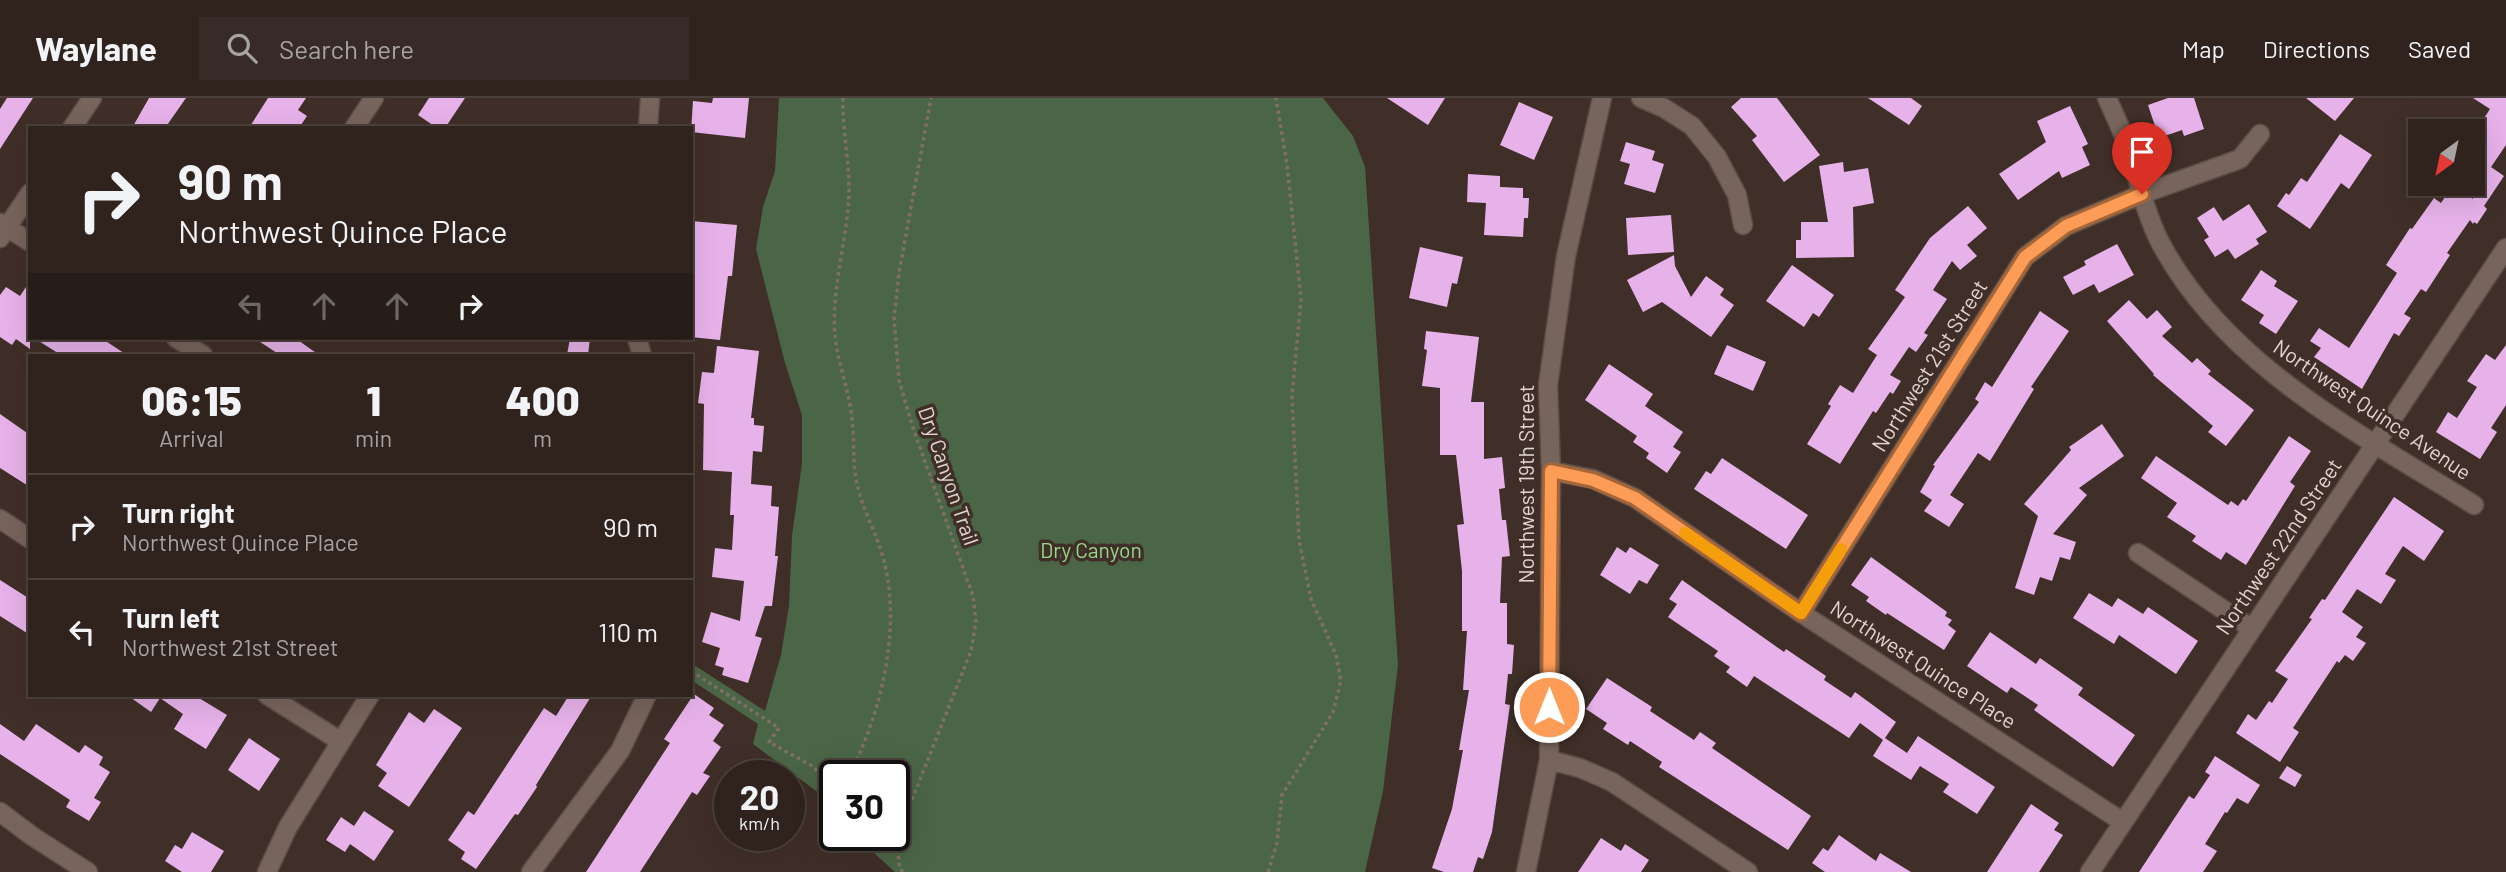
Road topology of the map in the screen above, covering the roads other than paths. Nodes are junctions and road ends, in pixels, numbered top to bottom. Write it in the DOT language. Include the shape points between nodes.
graph roads {
  1 [pos="92,98"];
  2 [pos="374,98"];
  3 [pos="650,98"];
  4 [pos="1602,98"];
  5 [pos="1641,98"];
  6 [pos="2107,98"];
  7 [pos="73,126"];
  8 [pos="355,126"];
  9 [pos="648,126"];
  10 [pos="2260,134"];
  11 [pos="2142,194"];
  12 [pos="28,196"];
  13 [pos="1743,225"];
  14 [pos="2,229"];
  15 [pos="28,241"];
  16 [pos="2506,248"];
  17 [pos="179,340"];
  18 [pos="202,354"];
  19 [pos="2376,443"];
  20 [pos="1551,471"];
  21 [pos="2474,506"];
  22 [pos="0,519"];
  23 [pos="28,537"];
  24 [pos="2138,554"];
  25 [pos="1801,613"];
  26 [pos="2251,628"];
  27 [pos="270,697"];
  28 [pos="369,697"];
  29 [pos="646,697"];
  30 [pos="340,741"];
  31 [pos="1549,760"];
  32 [pos="0,812"];
  33 [pos="2123,822"];
  34 [pos="88,872"];
  35 [pos="267,872"];
  36 [pos="531,872"];
  37 [pos="1526,872"];
  38 [pos="1748,872"];
  39 [pos="2090,872"];
  1 -- 7 [label="street"];
  2 -- 8 [label="street"];
  3 -- 9 [label="street"];
  4 -- 20 [label="street, Northwest 19th Street" via="1556,321 1548,385"];
  5 -- 13 [label="street" via="1692,126 1717,157 1737,195"];
  6 -- 11 [label="street, Northwest Quince Avenue"];
  10 -- 11 [label="street, Northwest 21st Street" via="2240,159"];
  11 -- 19 [label="street, Northwest Quince Avenue" via="2160,242 2192,292 2227,334 2275,378"];
  11 -- 25 [label="street, Northwest 21st Street" via="2066,226 2025,257"];
  12 -- 14 [label="street"];
  14 -- 15 [label="street"];
  16 -- 19 [label="street, Northwest 22nd Street"];
  17 -- 18 [label="street"];
  19 -- 21 [label="street, Northwest Quince Avenue"];
  19 -- 26 [label="street, Northwest 22nd Street"];
  20 -- 25 [label="street, Northwest Quince Place" via="1593,480 1635,498"];
  20 -- 31 [label="street, Northwest 19th Street"];
  22 -- 23 [label="street"];
  24 -- 26 [label="street"];
  25 -- 33 [label="street, Northwest Quince Place"];
  26 -- 33 [label="street, Northwest 22nd Street"];
  27 -- 30 [label="street"];
  28 -- 30 [label="street"];
  29 -- 36 [label="street" via="620,751"];
  30 -- 35 [label="street" via="288,827"];
  31 -- 37 [label="street, Northwest 19th Street"];
  31 -- 38 [label="street" via="1612,782"];
  32 -- 34 [label="street"];
  33 -- 39 [label="street, Northwest 22nd Street"];
}
